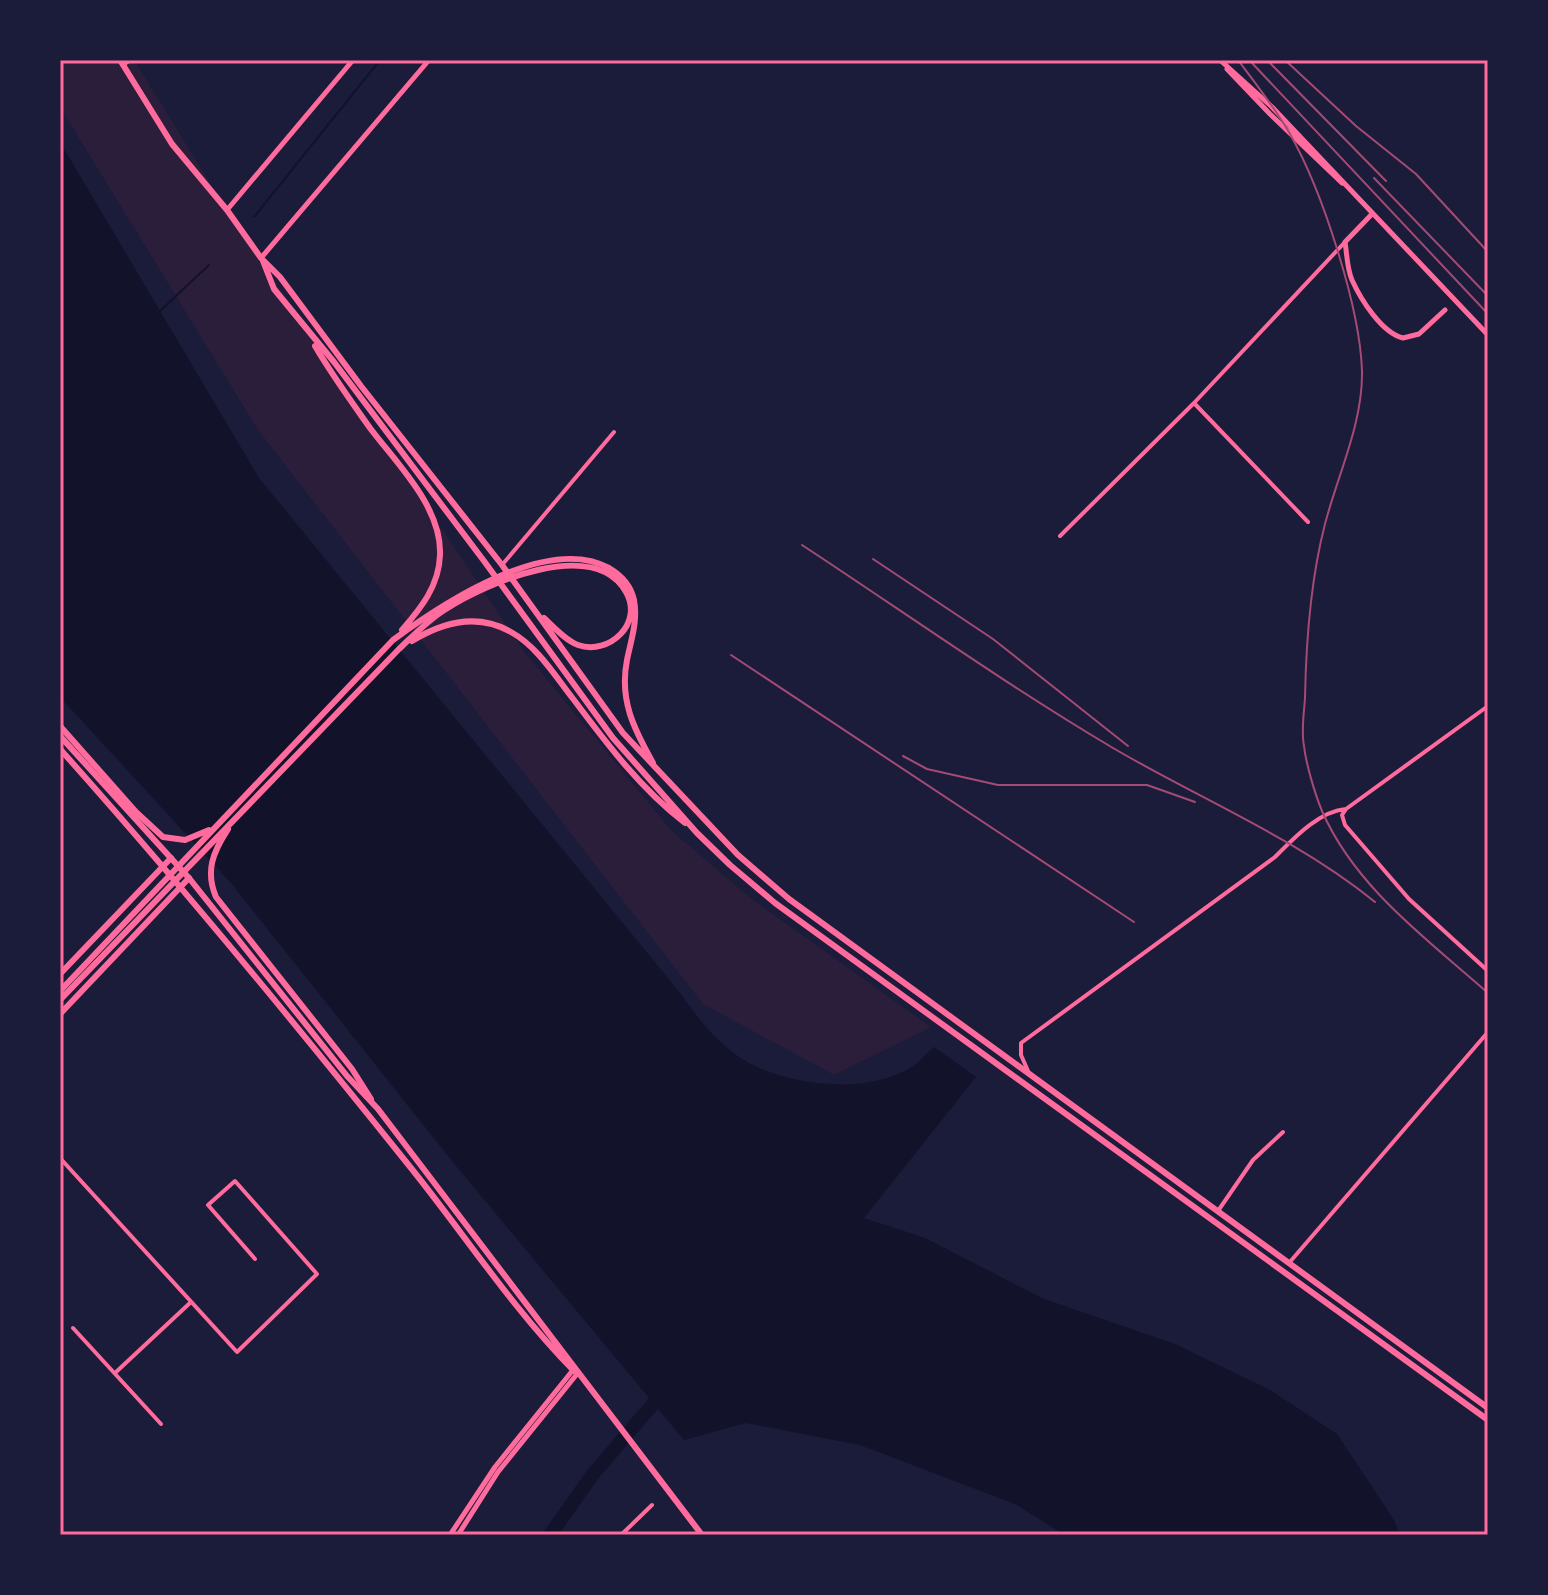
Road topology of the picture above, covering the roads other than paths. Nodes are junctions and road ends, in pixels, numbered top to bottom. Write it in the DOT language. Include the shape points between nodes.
graph roads {
  1 [pos="353,60"];
  2 [pos="429,60"];
  3 [pos="1219,60"];
  4 [pos="124,62"];
  5 [pos="227,210"];
  6 [pos="1372,214"];
  7 [pos="1345,242"];
  8 [pos="261,258"];
  9 [pos="1445,310"];
  10 [pos="307,333"];
  11 [pos="1488,335"];
  12 [pos="1194,403"];
  13 [pos="614,432"];
  14 [pos="1308,522"];
  15 [pos="1060,536"];
  16 [pos="502,565"];
  17 [pos="532,608"];
  18 [pos="393,640"];
  19 [pos="399,649"];
  20 [pos="1488,706"];
  21 [pos="60,726"];
  22 [pos="60,736"];
  23 [pos="60,749"];
  24 [pos="661,776"];
  25 [pos="1346,809"];
  26 [pos="231,816"];
  27 [pos="697,833"];
  28 [pos="171,858"];
  29 [pos="164,865"];
  30 [pos="189,878"];
  31 [pos="181,886"];
  32 [pos="1488,971"];
  33 [pos="60,974"];
  34 [pos="60,991"];
  35 [pos="60,1000"];
  36 [pos="60,1014"];
  37 [pos="1488,1032"];
  38 [pos="1029,1073"];
  39 [pos="378,1109"];
  40 [pos="1283,1132"];
  41 [pos="60,1158"];
  42 [pos="1218,1211"];
  43 [pos="255,1259"];
  44 [pos="1289,1263"];
  45 [pos="191,1302"];
  46 [pos="73,1328"];
  47 [pos="575,1372"];
  48 [pos="115,1373"];
  49 [pos="590,1388"];
  50 [pos="1488,1408"];
  51 [pos="1488,1420"];
  52 [pos="161,1424"];
  53 [pos="652,1505"];
  54 [pos="450,1535"];
  55 [pos="458,1535"];
  56 [pos="621,1535"];
  57 [pos="702,1535"];
  1 -- 5 [label="main road"];
  2 -- 8 [label="main road"];
  3 -- 6 [label="main road" via="1261,96"];
  4 -- 5 [label="main road" via="172,144"];
  5 -- 8 [label="main road"];
  6 -- 7 [label="main road"];
  6 -- 11 [label="main road"];
  7 -- 9 [label="main road" via="1351,278 1387,330 1411,338"];
  7 -- 12 [label="street"];
  8 -- 10 [label="main road" via="274,289"];
  8 -- 16 [label="main road"];
  10 -- 18 [label="main road" via="429,509 439,539 431,593"];
  10 -- 27 [label="main road" via="334,362 613,738"];
  12 -- 14 [label="street"];
  12 -- 15 [label="street"];
  13 -- 16 [label="street"];
  16 -- 17 [label="main road"];
  17 -- 19 [label="main road" via="576,644 602,646 627,626 630,602 616,580 589,567 522,575 476,593 428,622"];
  17 -- 24 [label="main road"];
  18 -- 24 [label="main road" via="482,583 533,566 576,560 602,565 622,577 634,596 626,705 633,729"];
  18 -- 26 [label="main road"];
  19 -- 26 [label="main road"];
  19 -- 27 [label="main road" via="448,624 480,622 510,631 537,652 660,805"];
  20 -- 25 [label="street"];
  21 -- 26 [label="main road" via="163,837 197,837"];
  22 -- 28 [label="main road"];
  23 -- 29 [label="main road"];
  24 -- 38 [label="main road" via="763,879"];
  25 -- 32 [label="street" via="1345,825 1409,899"];
  25 -- 38 [label="street" via="1335,810 1295,836 1275,857 1021,1043"];
  26 -- 34 [label="main road"];
  26 -- 35 [label="main road"];
  26 -- 39 [label="main road" via="212,859 211,885 226,913"];
  27 -- 51 [label="main road" via="775,903"];
  28 -- 29 [label="main road"];
  28 -- 30 [label="main road"];
  29 -- 31 [label="main road"];
  29 -- 33 [label="main road"];
  30 -- 31 [label="main road"];
  30 -- 39 [label="main road"];
  31 -- 36 [label="main road"];
  31 -- 47 [label="main road" via="425,1185 534,1329"];
  37 -- 44 [label="street"];
  38 -- 42 [label="main road"];
  39 -- 49 [label="main road"];
  40 -- 42 [label="street" via="1253,1160"];
  41 -- 45 [label="street"];
  42 -- 44 [label="main road"];
  43 -- 45 [label="street" via="208,1205 235,1181 317,1274 237,1352"];
  44 -- 50 [label="main road"];
  45 -- 48 [label="street"];
  46 -- 48 [label="street"];
  47 -- 49 [label="main road"];
  47 -- 54 [label="main road" via="495,1467"];
  47 -- 55 [label="main road" via="498,1472"];
  48 -- 52 [label="street"];
  49 -- 57 [label="main road"];
  53 -- 56 [label="street"];
}
